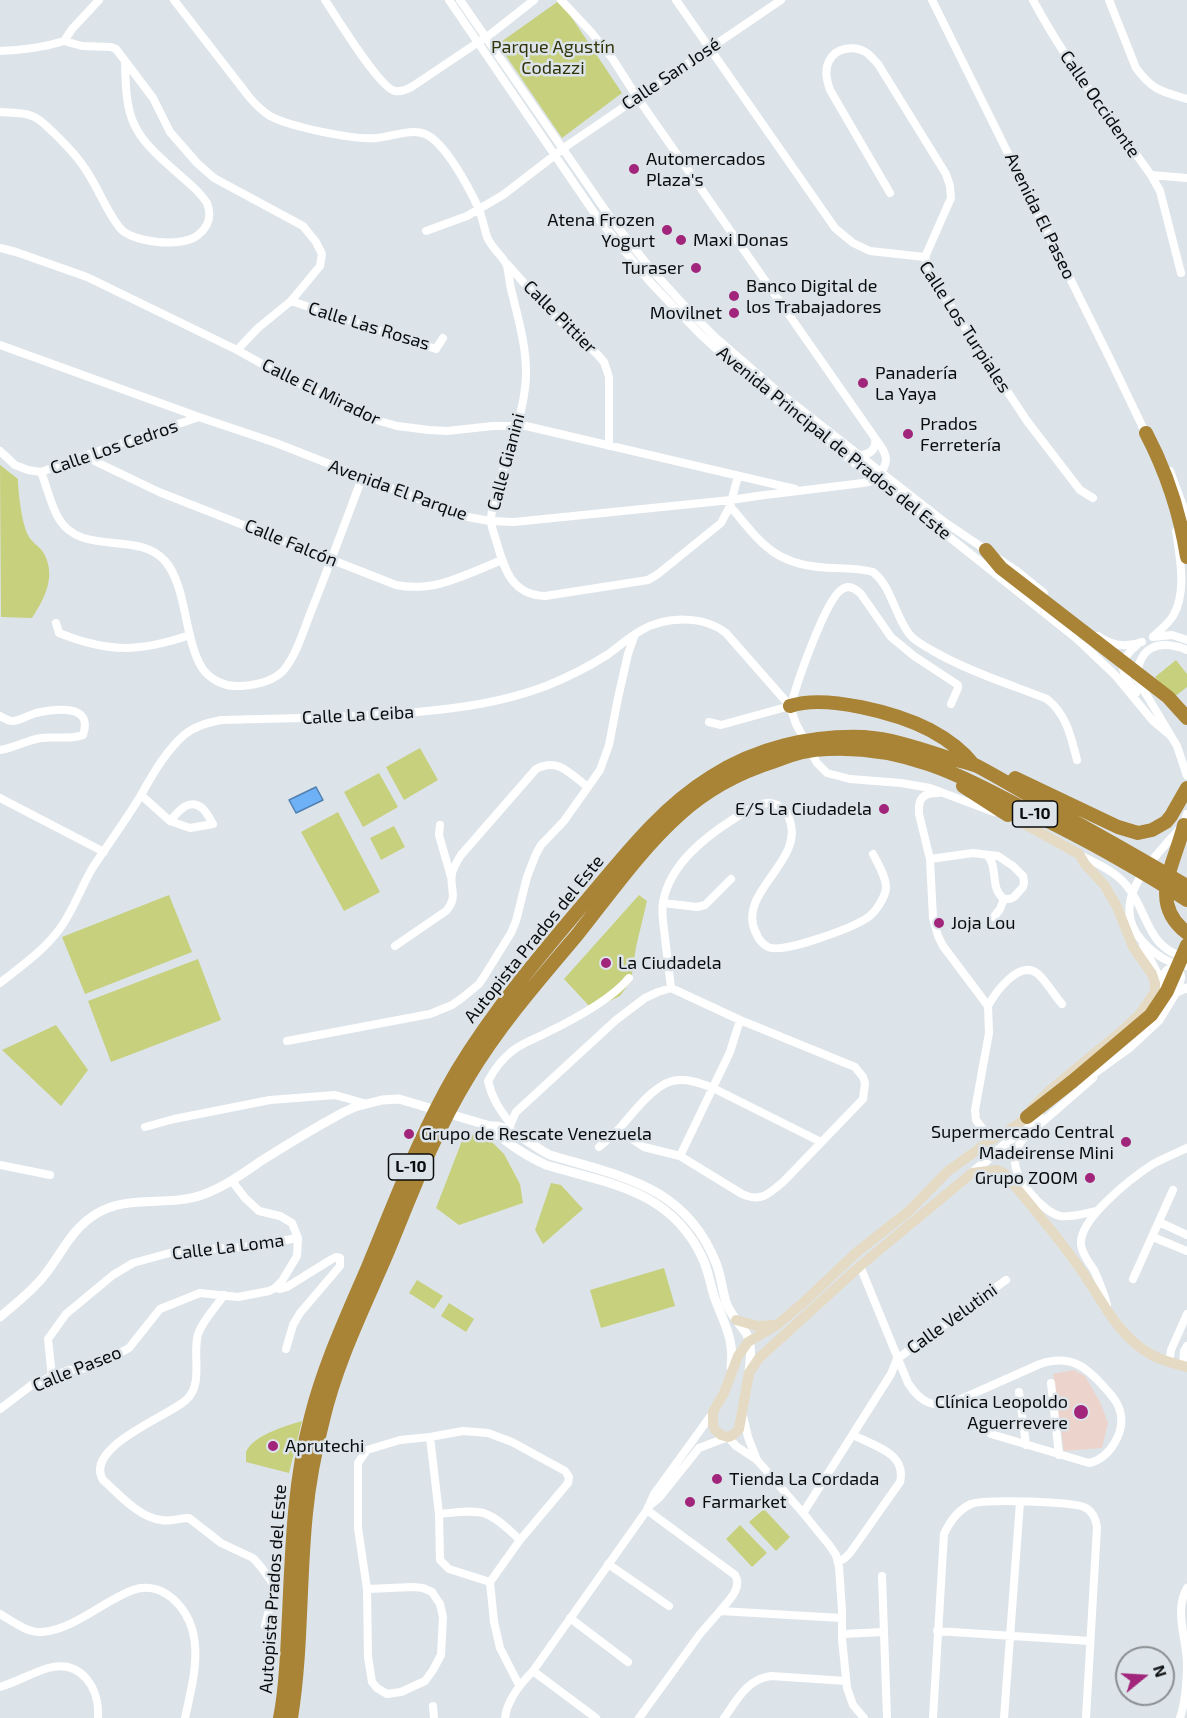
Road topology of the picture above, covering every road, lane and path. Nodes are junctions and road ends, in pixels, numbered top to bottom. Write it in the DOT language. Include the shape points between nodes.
graph roads {
  1 [pos="99,0"];
  2 [pos="174,0"];
  3 [pos="325,0"];
  4 [pos="449,0"];
  5 [pos="460,0"];
  6 [pos="534,0"];
  7 [pos="561,0"];
  8 [pos="676,0"];
  9 [pos="781,0"];
  10 [pos="932,0"];
  11 [pos="1033,0"];
  12 [pos="1110,0"];
  13 [pos="485,37"];
  14 [pos="64,41"];
  15 [pos="478,43"];
  16 [pos="709,49"];
  17 [pos="0,50"];
  18 [pos="125,61"];
  19 [pos="637,97"];
  20 [pos="1187,99"];
  21 [pos="0,112"];
  22 [pos="558,152"];
  23 [pos="1151,175"];
  24 [pos="1187,178"];
  25 [pos="890,193"];
  26 [pos="478,208"];
  27 [pos="426,231"];
  28 [pos="0,248"];
  29 [pos="924,257"];
  30 [pos="507,264"];
  31 [pos="1180,273"];
  32 [pos="291,301"];
  33 [pos="443,338"];
  34 [pos="0,345"];
  35 [pos="237,350"];
  36 [pos="199,417"];
  37 [pos="518,426"];
  38 [pos="1146,433"];
  39 [pos="875,438"];
  40 [pos="609,446"];
  41 [pos="0,451"];
  42 [pos="860,455"];
  43 [pos="84,456"];
  44 [pos="41,472"];
  45 [pos="882,472"];
  46 [pos="738,476"];
  47 [pos="362,478"];
  48 [pos="876,480"];
  49 [pos="803,490"];
  50 [pos="1093,498"];
  51 [pos="731,503"];
  52 [pos="1187,517"];
  53 [pos="490,521"];
  54 [pos="987,550"];
  55 [pos="1187,557"];
  56 [pos="332,560"];
  57 [pos="502,560"];
  58 [pos="56,622"];
  59 [pos="635,634"];
  60 [pos="190,635"];
  61 [pos="1153,637"];
  62 [pos="1187,640"];
  63 [pos="1142,642"];
  64 [pos="1187,650"];
  65 [pos="951,704"];
  66 [pos="790,706"];
  67 [pos="0,716"];
  68 [pos="1187,718"];
  69 [pos="709,722"];
  70 [pos="1171,736"];
  71 [pos="892,740"];
  72 [pos="0,750"];
  73 [pos="783,752"];
  74 [pos="970,760"];
  75 [pos="1077,760"];
  76 [pos="952,773"];
  77 [pos="1187,776"];
  78 [pos="588,787"];
  79 [pos="1187,788"];
  80 [pos="940,793"];
  81 [pos="141,795"];
  82 [pos="0,798"];
  83 [pos="1008,815"];
  84 [pos="1185,820"];
  85 [pos="170,821"];
  86 [pos="440,825"];
  87 [pos="443,851"];
  88 [pos="104,852"];
  89 [pos="873,854"];
  90 [pos="1078,854"];
  91 [pos="461,855"];
  92 [pos="987,855"];
  93 [pos="930,859"];
  94 [pos="731,879"];
  95 [pos="452,881"];
  96 [pos="1187,886"];
  97 [pos="1004,899"];
  98 [pos="1187,900"];
  99 [pos="663,903"];
  100 [pos="994,917"];
  101 [pos="1187,933"];
  102 [pos="1142,941"];
  103 [pos="1187,945"];
  104 [pos="395,946"];
  105 [pos="1187,959"];
  106 [pos="1187,966"];
  107 [pos="629,978"];
  108 [pos="1161,980"];
  109 [pos="1185,982"];
  110 [pos="0,983"];
  111 [pos="671,988"];
  112 [pos="1062,1004"];
  113 [pos="988,1006"];
  114 [pos="1148,1010"];
  115 [pos="740,1020"];
  116 [pos="286,1041"];
  117 [pos="1101,1068"];
  118 [pos="713,1088"];
  119 [pos="367,1104"];
  120 [pos="1028,1117"];
  121 [pos="145,1126"];
  122 [pos="508,1130"];
  123 [pos="618,1130"];
  124 [pos="991,1140"];
  125 [pos="821,1142"];
  126 [pos="599,1147"];
  127 [pos="1187,1148"];
  128 [pos="680,1156"];
  129 [pos="0,1165"];
  130 [pos="972,1173"];
  131 [pos="50,1175"];
  132 [pos="232,1181"];
  133 [pos="1173,1190"];
  134 [pos="1097,1211"];
  135 [pos="1159,1222"];
  136 [pos="1185,1234"];
  137 [pos="1153,1237"];
  138 [pos="298,1238"];
  139 [pos="1176,1246"];
  140 [pos="1187,1251"];
  141 [pos="860,1266"];
  142 [pos="1006,1280"];
  143 [pos="1133,1280"];
  144 [pos="274,1288"];
  145 [pos="224,1295"];
  146 [pos="1110,1315"];
  147 [pos="0,1317"];
  148 [pos="1186,1317"];
  149 [pos="736,1320"];
  150 [pos="777,1325"];
  151 [pos="748,1342"];
  152 [pos="1187,1346"];
  153 [pos="286,1349"];
  154 [pos="897,1359"];
  155 [pos="1169,1362"];
  156 [pos="1185,1367"];
  157 [pos="749,1373"];
  158 [pos="730,1374"];
  159 [pos="52,1377"];
  160 [pos="1051,1383"];
  161 [pos="1019,1392"];
  162 [pos="0,1409"];
  163 [pos="713,1412"];
  164 [pos="743,1414"];
  165 [pos="991,1434"];
  166 [pos="853,1435"];
  167 [pos="430,1437"];
  168 [pos="728,1437"];
  169 [pos="1026,1444"];
  170 [pos="1059,1455"];
  171 [pos="757,1460"];
  172 [pos="1020,1502"];
  173 [pos="647,1508"];
  174 [pos="803,1513"];
  175 [pos="439,1514"];
  176 [pos="520,1540"];
  177 [pos="838,1562"];
  178 [pos="608,1564"];
  179 [pos="882,1576"];
  180 [pos="490,1582"];
  181 [pos="1187,1587"];
  182 [pos="367,1590"];
  183 [pos="669,1606"];
  184 [pos="720,1611"];
  185 [pos="0,1614"];
  186 [pos="570,1618"];
  187 [pos="842,1618"];
  188 [pos="265,1626"];
  189 [pos="937,1631"];
  190 [pos="884,1632"];
  191 [pos="842,1634"];
  192 [pos="1010,1636"];
  193 [pos="1090,1641"];
  194 [pos="628,1662"];
  195 [pos="533,1671"];
  196 [pos="846,1681"];
  197 [pos="519,1685"];
  198 [pos="0,1687"];
  199 [pos="433,1706"];
  200 [pos="98,1718"];
  201 [pos="185,1718"];
  202 [pos="280,1718"];
  203 [pos="291,1718"];
  204 [pos="434,1718"];
  205 [pos="505,1718"];
  206 [pos="596,1718"];
  207 [pos="639,1718"];
  208 [pos="724,1718"];
  209 [pos="864,1718"];
  210 [pos="887,1718"];
  211 [pos="933,1718"];
  212 [pos="1005,1718"];
  213 [pos="1086,1718"];
  214 [pos="1180,1718"];
  1 -- 14 [label="street"];
  2 -- 26 [label="street, Calle Gianini" via="260,109 284,121 362,138 412,132 427,135 459,171"];
  3 -- 15 [label="street" via="380,80 395,91 413,86"];
  4 -- 15 [label="street, Avenida Principal de Prados del Este"];
  5 -- 13 [label="street, Avenida Principal de Prados del Este"];
  6 -- 13 [label="street"];
  7 -- 19 [label="street" via="612,58"];
  8 -- 16 [label="street, Calle Los Turpiales"];
  9 -- 16 [label="street, Calle San José"];
  10 -- 38 [label="street, Avenida El Paseo"];
  11 -- 23 [label="street, Calle Occidente" via="1066,57"];
  12 -- 20 [label="street" via="1142,77 1158,91"];
  13 -- 15 [label="street"];
  13 -- 22 [label="street, Avenida Principal de Prados del Este"];
  14 -- 17 [label="street" via="41,48"];
  14 -- 18 [label="street" via="82,46 111,46"];
  15 -- 22 [label="street, Avenida Principal de Prados del Este"];
  16 -- 19 [label="street, Calle San José"];
  16 -- 29 [label="street, Calle Los Turpiales" via="836,228 870,251"];
  18 -- 21 [label="street" via="126,94 134,126 210,210 208,221 195,238 159,241 125,233 80,162 47,126 31,115"];
  18 -- 32 [label="street" via="153,98 170,132 197,163 214,178 303,226 316,242 322,255 320,266"];
  19 -- 22 [label="street, Calle San José"];
  19 -- 39 [label="street"];
  22 -- 26 [label="street, Calle San José" via="503,195"];
  22 -- 42 [label="street, Avenida Principal de Prados del Este" via="691,313 754,372"];
  22 -- 48 [label="street, Avenida Principal de Prados del Este" via="597,217 675,309 737,368"];
  23 -- 24 [label="street, Calle Occidente"];
  23 -- 31 [label="street" via="1160,191"];
  25 -- 29 [label="street" via="826,80 829,60 842,50 860,49 878,64 946,174 951,198"];
  26 -- 27 [label="street, Calle San José"];
  26 -- 30 [label="street, Calle Gianini" via="488,240"];
  28 -- 35 [label="street, Calle El Mirador" via="87,277"];
  29 -- 50 [label="street, Calle Los Turpiales" via="937,285 1027,421 1080,490"];
  30 -- 37 [label="street, Calle Gianini" via="526,363"];
  30 -- 40 [label="street, Calle Pittier" via="551,313 604,362 609,377"];
  32 -- 33 [label="street, Calle Las Rosas" via="436,349"];
  32 -- 35 [label="street"];
  34 -- 36 [label="street, Avenida El Parque"];
  35 -- 37 [label="street, Calle El Mirador" via="382,422 438,430"];
  36 -- 43 [label="street, Calle Los Cedros"];
  36 -- 47 [label="street, Avenida El Parque"];
  37 -- 40 [label="street, Calle El Mirador"];
  37 -- 53 [label="street, Calle Gianini"];
  38 -- 52 [label="street, Avenida El Paseo" via="1165,460"];
  38 -- 55 [label="highway" via="1171,488"];
  38 -- 61 [label="street, Avenida El Paseo" via="1170,507 1182,580 1180,604"];
  39 -- 42 [label="street" via="872,451"];
  39 -- 45 [label="street" via="887,457"];
  40 -- 46 [label="street, Calle El Mirador"];
  41 -- 44 [label="street, Calle Los Cedros" via="15,465"];
  42 -- 45 [label="street, Avenida Principal de Prados del Este"];
  43 -- 44 [label="street, Calle Los Cedros"];
  43 -- 56 [label="street, Calle Falcón" via="159,492"];
  44 -- 60 [label="street" via="59,519 70,531 97,541 145,547 166,562"];
  45 -- 48 [label="street"];
  45 -- 54 [label="street, Avenida Principal de Prados del Este"];
  46 -- 49 [label="street, Calle El Mirador"];
  46 -- 51 [label="street, Calle Gianini"];
  47 -- 53 [label="street, Avenida El Parque" via="462,516"];
  47 -- 56 [label="street"];
  48 -- 49 [label="street, Avenida El Parque"];
  48 -- 70 [label="street, Avenida Principal de Prados del Este" via="1076,638"];
  49 -- 51 [label="street, Avenida El Parque"];
  51 -- 53 [label="street, Avenida El Parque"];
  51 -- 57 [label="street, Calle Gianini" via="716,529 648,580 534,596 517,587"];
  51 -- 75 [label="street" via="771,551 789,561 816,567 873,572 917,641 965,667 1047,699 1064,717"];
  53 -- 57 [label="street, Calle Gianini"];
  54 -- 63 [label="street, Avenida Principal de Prados del Este" via="1104,640 1125,646"];
  54 -- 68 [label="highway" via="1001,568 1168,697"];
  56 -- 57 [label="street, Calle Falcón" via="396,585 421,588"];
  56 -- 60 [label="street" via="297,646 274,678 236,687 213,680 202,668"];
  58 -- 60 [label="street" via="59,633 107,647 136,648"];
  59 -- 66 [label="street, Calle La Ceiba" via="671,620 708,622 726,633"];
  59 -- 78 [label="street" via="609,745 600,770"];
  59 -- 81 [label="street, Calle La Ceiba" via="581,669 511,698 449,709 371,716 202,723 170,751"];
  61 -- 62 [label="street" via="1172,635"];
  61 -- 63 [label="street"];
  63 -- 70 [label="street" via="1127,654 1124,675"];
  64 -- 70 [label="street" via="1166,644 1153,647 1144,654 1137,672 1138,683"];
  65 -- 66 [label="street" via="958,685 891,637 861,594 849,587 837,593 824,614"];
  66 -- 69 [label="street" via="721,725"];
  66 -- 74 [label="highway" via="809,702 895,716 930,730"];
  66 -- 80 [label="street" via="817,763 827,773 915,785"];
  67 -- 72 [label="street" via="14,721 34,713 69,710 84,718 86,728 76,738 40,738"];
  70 -- 77 [label="street"];
  71 -- 73 [label="highway, Autopista Prados del Este / L-10" via="836,737 810,740"];
  71 -- 74 [label="highway, Autopista Prados del Este / L-10"];
  71 -- 74 [label="highway" via="924,742"];
  73 -- 76 [label="highway, Autopista Prados del Este / L-10" via="877,750"];
  73 -- 202 [label="highway, Autopista Prados del Este / L-10" via="736,763 711,777 648,829 507,997 442,1099 336,1343 311,1416 294,1516"];
  73 -- 203 [label="highway, Autopista Prados del Este / L-10" via="711,791 675,818 520,1003 491,1042 446,1117 362,1309 324,1416 306,1515"];
  74 -- 79 [label="highway" via="1138,833 1166,822"];
  74 -- 96 [label="highway, Autopista Prados del Este / L-10"];
  76 -- 83 [label="highway" via="963,786"];
  76 -- 98 [label="highway, Autopista Prados del Este / L-10" via="1116,857"];
  78 -- 91 [label="street" via="557,764 543,765"];
  78 -- 116 [label="street" via="531,862 511,933 471,991 430,1014"];
  80 -- 83 [label="street"];
  80 -- 93 [label="street" via="928,793 919,803"];
  81 -- 85 [label="street"];
  81 -- 88 [label="street, Calle La Ceiba"];
  82 -- 88 [label="street"];
  83 -- 90 [label="main road"];
  84 -- 101 [label="highway" via="1165,898 1174,920"];
  84 -- 102 [label="street" via="1134,888 1131,923"];
  85 -- 85 [label="street" via="182,807 191,805 201,808 213,824 190,828"];
  86 -- 87 [label="street"];
  87 -- 91 [label="street"];
  87 -- 95 [label="street"];
  88 -- 110 [label="street, Calle La Ceiba" via="59,930"];
  89 -- 99 [label="street" via="886,889 868,918 789,947 768,947 752,927 753,912 759,894 787,853 793,828 787,813 777,804 762,804 728,823 680,864"];
  90 -- 105 [label="street" via="1121,879 1160,944"];
  90 -- 114 [label="main road" via="1105,886 1133,947 1152,974 1155,992"];
  91 -- 95 [label="street"];
  92 -- 93 [label="street"];
  92 -- 97 [label="street" via="997,891"];
  92 -- 97 [label="street" via="998,855 1023,876 1023,887 1014,897"];
  93 -- 113 [label="street" via="933,918 938,936"];
  94 -- 99 [label="street" via="705,905"];
  95 -- 104 [label="street" via="454,895 446,911"];
  97 -- 100 [label="street"];
  99 -- 111 [label="street"];
  102 -- 106 [label="street" via="1168,961"];
  102 -- 108 [label="street"];
  103 -- 114 [label="highway" via="1167,991"];
  107 -- 122 [label="street" via="609,997 518,1047 496,1067 488,1082"];
  108 -- 109 [label="street" via="1167,970 1174,968"];
  108 -- 114 [label="street"];
  109 -- 117 [label="street" via="1159,1020"];
  111 -- 115 [label="street"];
  111 -- 122 [label="street" via="645,998 624,1013 516,1112"];
  112 -- 113 [label="street" via="1037,973 1026,970 1009,979"];
  113 -- 124 [label="street" via="989,1033 975,1110 976,1120"];
  114 -- 120 [label="highway" via="1073,1081"];
  115 -- 118 [label="street"];
  115 -- 125 [label="street" via="855,1067 863,1077 863,1099"];
  117 -- 130 [label="street"];
  117 -- 134 [label="street" via="1023,1139 1014,1161 1020,1179 1047,1210 1063,1217"];
  118 -- 123 [label="street" via="684,1080 664,1084"];
  118 -- 125 [label="street"];
  118 -- 128 [label="street"];
  119 -- 121 [label="street" via="335,1095 270,1100"];
  119 -- 122 [label="street" via="399,1098 487,1125 495,1132"];
  119 -- 132 [label="street" via="331,1119"];
  120 -- 124 [label="main road"];
  122 -- 149 [label="street" via="550,1155 642,1184 677,1206 710,1250 726,1304"];
  122 -- 158 [label="street" via="522,1153 546,1165 640,1194 677,1221 696,1246 708,1272 732,1342"];
  123 -- 126 [label="street"];
  123 -- 128 [label="street" via="644,1147"];
  124 -- 150 [label="main road" via="948,1171 909,1211"];
  125 -- 128 [label="street" via="773,1191 758,1198 742,1194"];
  127 -- 134 [label="street" via="1153,1165"];
  129 -- 131 [label="street"];
  130 -- 141 [label="main road"];
  130 -- 146 [label="main road" via="1004,1173 1078,1265"];
  132 -- 138 [label="street" via="259,1211 292,1223"];
  132 -- 147 [label="street" via="189,1198 119,1204 101,1211 75,1231 44,1276"];
  133 -- 135 [label="street"];
  134 -- 146 [label="street" via="1087,1224 1081,1245"];
  135 -- 136 [label="street"];
  135 -- 137 [label="street"];
  136 -- 139 [label="street"];
  137 -- 139 [label="street"];
  137 -- 143 [label="street"];
  138 -- 144 [label="street" via="297,1256"];
  138 -- 159 [label="street, Calle La Loma" via="244,1247 177,1251 133,1263 66,1314 48,1339"];
  139 -- 140 [label="street"];
  141 -- 154 [label="street"];
  141 -- 157 [label="main road" via="773,1344"];
  142 -- 154 [label="street, Calle Velutini"];
  144 -- 145 [label="street, Calle Paseo" via="238,1297"];
  144 -- 153 [label="street, Calle Paseo" via="287,1287 340,1258 340,1266 300,1313"];
  145 -- 159 [label="street, Calle Paseo" via="200,1293 160,1309 129,1348 87,1368"];
  145 -- 188 [label="street" via="199,1332 192,1394 134,1430 107,1454 100,1475 141,1512 159,1520 189,1518 221,1544 255,1560 273,1588"];
  146 -- 155 [label="main road" via="1132,1342"];
  148 -- 155 [label="street"];
  149 -- 150 [label="main road" via="757,1326"];
  149 -- 151 [label="street"];
  150 -- 151 [label="main road"];
  151 -- 157 [label="street"];
  151 -- 158 [label="main road"];
  152 -- 156 [label="street"];
  154 -- 166 [label="street"];
  154 -- 170 [label="street" via="918,1397 942,1405 1050,1360 1071,1361 1084,1367 1113,1398 1122,1422 1108,1452 1095,1461"];
  155 -- 156 [label="main road"];
  157 -- 164 [label="main road"];
  158 -- 163 [label="main road"];
  159 -- 162 [label="street, Calle Paseo" via="33,1384"];
  160 -- 170 [label="street"];
  161 -- 169 [label="street"];
  163 -- 168 [label="main road" via="715,1430"];
  163 -- 173 [label="street"];
  164 -- 168 [label="main road" via="739,1429"];
  164 -- 171 [label="street"];
  165 -- 169 [label="street"];
  166 -- 174 [label="street"];
  166 -- 177 [label="street" via="896,1458 902,1469 900,1482 850,1553"];
  167 -- 175 [label="street"];
  167 -- 176 [label="street" via="463,1431 488,1433 565,1471 568,1483"];
  167 -- 182 [label="street" via="400,1440 367,1450 358,1463 358,1528"];
  168 -- 171 [label="street"];
  168 -- 173 [label="street" via="699,1448"];
  169 -- 170 [label="street"];
  171 -- 174 [label="street"];
  172 -- 189 [label="street" via="981,1501 964,1508 951,1520 943,1540"];
  172 -- 192 [label="street"];
  172 -- 193 [label="street" via="1081,1506 1096,1520"];
  173 -- 178 [label="street"];
  173 -- 184 [label="street" via="739,1580"];
  174 -- 177 [label="street"];
  175 -- 176 [label="street" via="485,1514"];
  175 -- 180 [label="street" via="440,1560 449,1569"];
  176 -- 180 [label="street"];
  177 -- 187 [label="street"];
  178 -- 183 [label="street"];
  178 -- 186 [label="street"];
  179 -- 190 [label="street"];
  180 -- 197 [label="street" via="500,1648"];
  181 -- 214 [label="street" via="1180,1609 1187,1662"];
  182 -- 182 [label="street" via="372,1682 387,1694 425,1681 441,1655 440,1604 423,1588"];
  184 -- 187 [label="street"];
  184 -- 207 [label="street"];
  185 -- 201 [label="street" via="28,1630 42,1632 73,1622 133,1590 149,1588 166,1593 186,1614 196,1640"];
  186 -- 194 [label="street"];
  186 -- 195 [label="street"];
  187 -- 191 [label="street"];
  189 -- 192 [label="street"];
  189 -- 211 [label="street"];
  190 -- 191 [label="street"];
  190 -- 210 [label="street"];
  191 -- 196 [label="street"];
  192 -- 193 [label="street"];
  192 -- 212 [label="street"];
  193 -- 213 [label="street"];
  195 -- 197 [label="street"];
  195 -- 206 [label="street"];
  196 -- 208 [label="street" via="763,1677 749,1685"];
  196 -- 209 [label="street" via="853,1704"];
  197 -- 205 [label="street"];
  198 -- 200 [label="street" via="48,1668 68,1667 80,1672 91,1684 98,1699"];
  199 -- 204 [label="street"];
}
